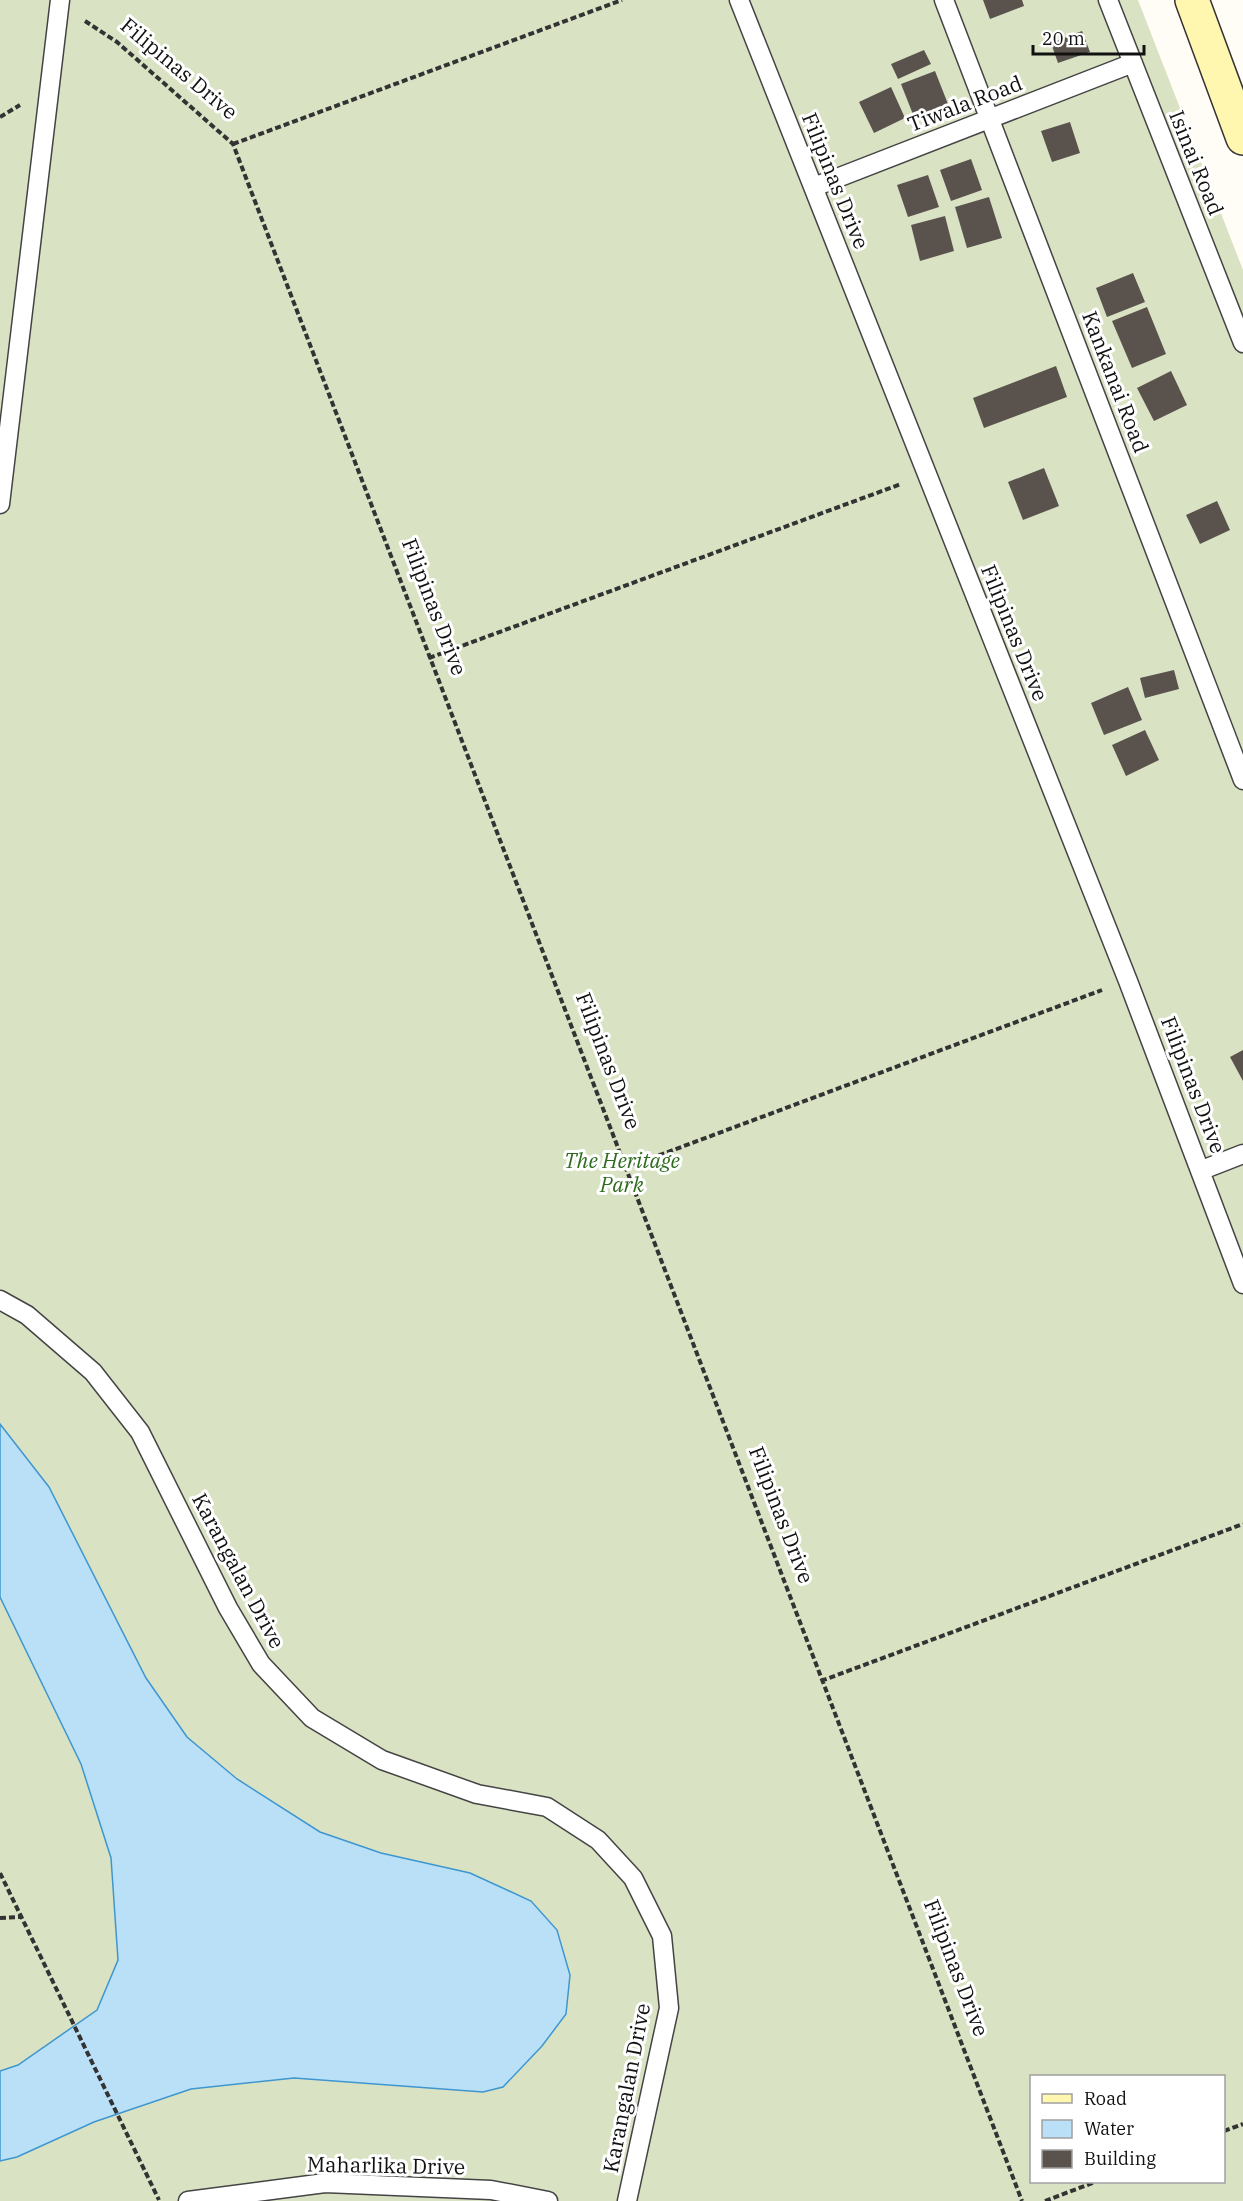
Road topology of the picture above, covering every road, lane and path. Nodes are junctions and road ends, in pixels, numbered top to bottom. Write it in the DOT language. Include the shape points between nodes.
graph roads {
  1 [pos="622,0"];
  2 [pos="739,0"];
  3 [pos="944,0"];
  4 [pos="1108,0"];
  5 [pos="1192,0"];
  6 [pos="60,2"];
  7 [pos="1132,63"];
  8 [pos="991,119"];
  9 [pos="1243,138"];
  10 [pos="233,144"];
  11 [pos="814,186"];
  12 [pos="1243,343"];
  13 [pos="927,474"];
  14 [pos="0,504"];
  15 [pos="429,658"];
  16 [pos="1243,780"];
  17 [pos="1128,981"];
  18 [pos="1243,1154"];
  19 [pos="625,1168"];
  20 [pos="1202,1170"];
  21 [pos="1243,1284"];
  22 [pos="0,1300"];
  23 [pos="1243,1524"];
  24 [pos="821,1681"];
  25 [pos="0,1873"];
  26 [pos="20,1917"];
  27 [pos="0,1918"];
  28 [pos="1243,2124"];
  29 [pos="1225,2131"];
  30 [pos="1090,2183"];
  31 [pos="159,2201"];
  32 [pos="188,2201"];
  33 [pos="548,2201"];
  34 [pos="627,2201"];
  35 [pos="1022,2201"];
  36 [pos="1046,2201"];
  1 -- 10 [label="path"];
  2 -- 11 [label="lane, Filipinas Drive"];
  3 -- 8 [label="lane, Kankanai Road"];
  4 -- 7 [label="lane, Isinai Road"];
  5 -- 9 [label="main road"];
  6 -- 10 [label="path, Filipinas Drive" via="117,42"];
  6 -- 14 [label="lane"];
  7 -- 8 [label="lane, Tiwala Road"];
  7 -- 12 [label="lane, Isinai Road"];
  8 -- 11 [label="lane, Tiwala Road"];
  8 -- 16 [label="lane, Kankanai Road"];
  10 -- 15 [label="path, Filipinas Drive"];
  11 -- 13 [label="lane, Filipinas Drive"];
  13 -- 15 [label="path"];
  13 -- 17 [label="lane, Filipinas Drive"];
  15 -- 19 [label="path, Filipinas Drive"];
  17 -- 19 [label="path"];
  17 -- 20 [label="lane, Filipinas Drive"];
  18 -- 20 [label="lane"];
  19 -- 24 [label="path, Filipinas Drive"];
  20 -- 21 [label="lane, Filipinas Drive"];
  22 -- 34 [label="lane, Karangalan Drive" via="27,1315 93,1371 140,1432 233,1617 261,1664 312,1718 382,1760 477,1794 547,1807 598,1840 633,1878 662,1936 669,2008"];
  23 -- 24 [label="path"];
  24 -- 35 [label="path, Filipinas Drive"];
  25 -- 26 [label="path"];
  26 -- 27 [label="path"];
  26 -- 31 [label="path"];
  28 -- 29 [label="path"];
  30 -- 36 [label="path"];
  32 -- 33 [label="lane, Maharlika Drive" via="325,2183 491,2190"];
}
